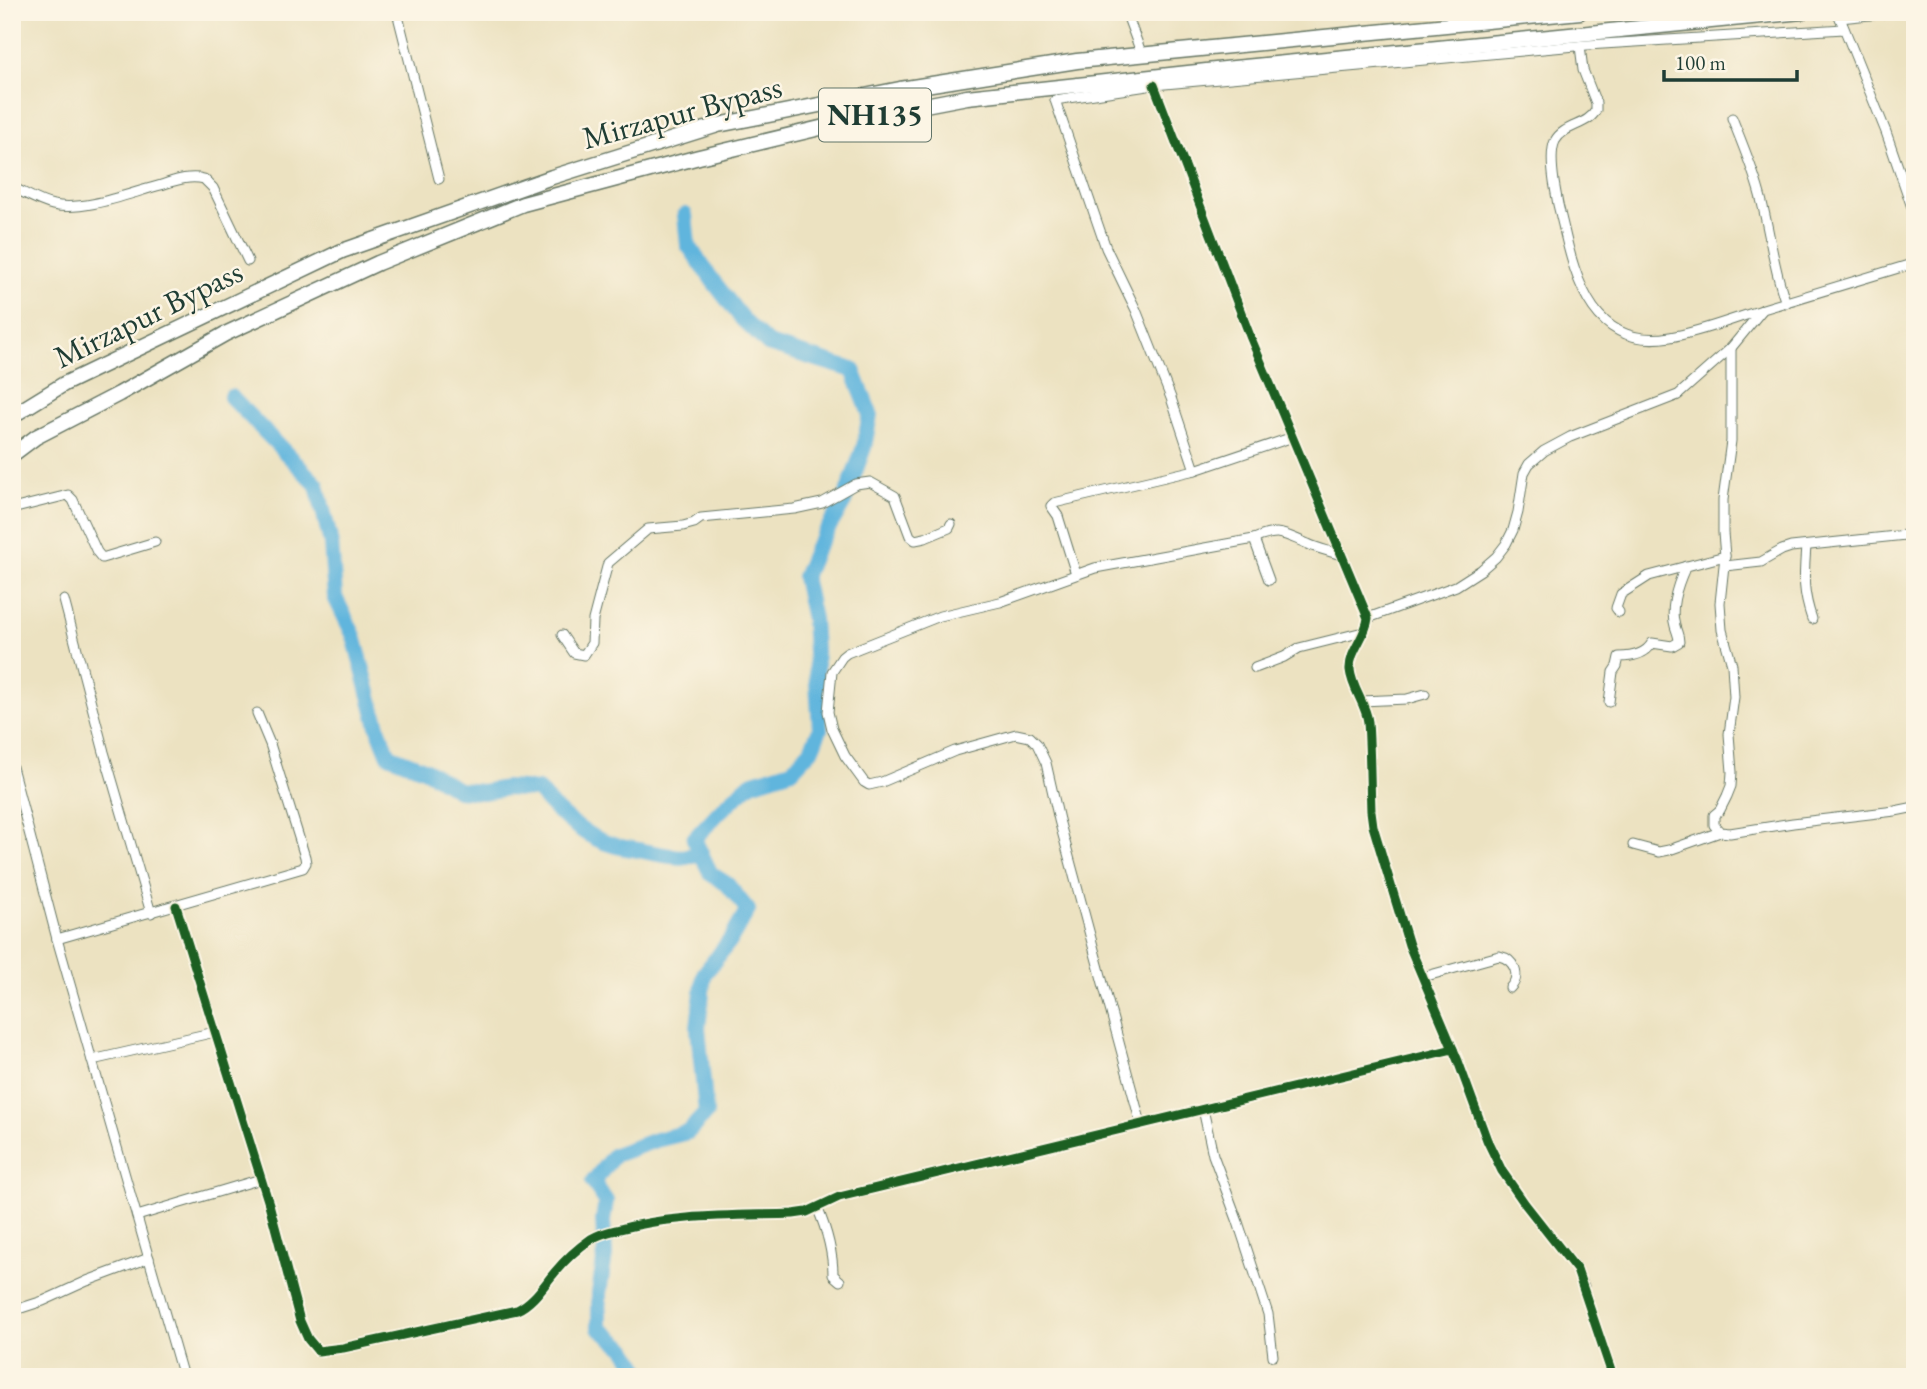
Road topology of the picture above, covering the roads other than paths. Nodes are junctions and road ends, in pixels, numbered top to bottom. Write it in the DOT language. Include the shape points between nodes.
graph roads {
  1 [pos="397,12"];
  2 [pos="1126,12"];
  3 [pos="1580,12"];
  4 [pos="1802,12"];
  5 [pos="1899,12"];
  6 [pos="1839,16"];
  7 [pos="1844,29"];
  8 [pos="1580,46"];
  9 [pos="1142,55"];
  10 [pos="1154,85"];
  11 [pos="1732,118"];
  12 [pos="439,179"];
  13 [pos="12,187"];
  14 [pos="1914,213"];
  15 [pos="248,261"];
  16 [pos="1915,263"];
  17 [pos="1786,303"];
  18 [pos="1763,309"];
  19 [pos="1731,348"];
  20 [pos="12,416"];
  21 [pos="1293,437"];
  22 [pos="12,455"];
  23 [pos="1195,470"];
  24 [pos="12,509"];
  25 [pos="951,524"];
  26 [pos="1915,534"];
  27 [pos="1254,539"];
  28 [pos="155,542"];
  29 [pos="1806,546"];
  30 [pos="1341,555"];
  31 [pos="1725,556"];
  32 [pos="1686,566"];
  33 [pos="1725,566"];
  34 [pos="1076,575"];
  35 [pos="1269,580"];
  36 [pos="64,600"];
  37 [pos="1619,612"];
  38 [pos="1368,618"];
  39 [pos="1812,619"];
  40 [pos="1363,632"];
  41 [pos="562,635"];
  42 [pos="1255,668"];
  43 [pos="1425,694"];
  44 [pos="1361,701"];
  45 [pos="1609,702"];
  46 [pos="257,713"];
  47 [pos="12,767"];
  48 [pos="1915,807"];
  49 [pos="1720,832"];
  50 [pos="1633,845"];
  51 [pos="176,905"];
  52 [pos="151,913"];
  53 [pos="57,939"];
  54 [pos="1423,977"];
  55 [pos="1510,988"];
  56 [pos="215,1031"];
  57 [pos="1453,1049"];
  58 [pos="92,1060"];
  59 [pos="1203,1109"];
  60 [pos="1141,1124"];
  61 [pos="261,1180"];
  62 [pos="817,1207"];
  63 [pos="137,1216"];
  64 [pos="149,1258"];
  65 [pos="840,1282"];
  66 [pos="1584,1286"];
  67 [pos="12,1311"];
  68 [pos="1602,1343"];
  69 [pos="1273,1356"];
  70 [pos="183,1377"];
  71 [pos="1613,1377"];
  1 -- 12 [label="street"];
  2 -- 9 [label="street"];
  3 -- 9 [label="highway, Mirzapur Bypass / NH135"];
  4 -- 22 [label="highway, NH135" via="967,97 699,157 523,204 378,263 225,334 36,437"];
  5 -- 6 [label="street"];
  6 -- 7 [label="street"];
  7 -- 8 [label="street"];
  7 -- 14 [label="street"];
  8 -- 10 [label="street"];
  8 -- 18 [label="street" via="1596,110 1561,133 1553,146 1552,166 1567,242 1590,303 1623,334 1655,339"];
  9 -- 20 [label="highway, Mirzapur Bypass / NH135" via="900,89 718,125 552,177 342,251 64,384"];
  10 -- 21 [label="street"];
  10 -- 23 [label="street" via="1055,100 1106,248 1136,310"];
  11 -- 17 [label="street" via="1760,195"];
  13 -- 15 [label="street" via="65,206 204,178 214,188"];
  16 -- 17 [label="street"];
  17 -- 18 [label="street"];
  18 -- 19 [label="street"];
  19 -- 31 [label="street" via="1731,442 1722,515"];
  19 -- 38 [label="street" via="1678,395 1570,437 1529,464 1506,544 1469,579"];
  21 -- 23 [label="street"];
  21 -- 30 [label="street"];
  23 -- 34 [label="street" via="1052,505"];
  24 -- 28 [label="street" via="68,495 102,558"];
  25 -- 41 [label="street" via="915,540 895,496 870,482 856,484 822,503 794,509 701,518 683,526 648,529 608,564 593,620 592,643 584,655 574,653"];
  26 -- 29 [label="street"];
  27 -- 30 [label="street" via="1286,533"];
  27 -- 34 [label="street"];
  27 -- 35 [label="street"];
  29 -- 33 [label="street" via="1782,550 1761,562"];
  29 -- 39 [label="street" via="1805,598"];
  30 -- 38 [label="street"];
  31 -- 32 [label="street"];
  31 -- 33 [label="street"];
  32 -- 37 [label="street" via="1640,580 1621,594"];
  32 -- 45 [label="street" via="1674,603 1679,642 1672,646 1652,643 1642,652 1619,657"];
  33 -- 49 [label="street" via="1720,618 1732,665 1734,697 1729,734 1731,786 1713,820"];
  34 -- 60 [label="street" via="1000,602 940,616 847,653 832,672 828,712 845,755 869,785 955,751 1016,734 1037,744 1046,763"];
  36 -- 52 [label="street"];
  38 -- 40 [label="street"];
  40 -- 42 [label="street" via="1299,648"];
  40 -- 44 [label="street" via="1350,669"];
  43 -- 44 [label="street"];
  44 -- 54 [label="street" via="1367,721 1373,826"];
  46 -- 51 [label="street" via="305,866"];
  47 -- 53 [label="street"];
  48 -- 49 [label="street"];
  49 -- 50 [label="street" via="1659,852"];
  51 -- 52 [label="street"];
  51 -- 56 [label="street"];
  52 -- 53 [label="street"];
  53 -- 58 [label="street"];
  54 -- 55 [label="street" via="1500,956 1509,960 1516,973"];
  54 -- 57 [label="street"];
  56 -- 58 [label="street"];
  56 -- 61 [label="street"];
  57 -- 59 [label="street"];
  57 -- 66 [label="street" via="1503,1171 1574,1265"];
  58 -- 63 [label="street"];
  59 -- 60 [label="street"];
  59 -- 69 [label="street" via="1213,1155 1268,1314"];
  60 -- 62 [label="street" via="839,1197"];
  61 -- 62 [label="street" via="300,1321 318,1351 517,1310 582,1246 609,1232 641,1224 793,1214"];
  61 -- 63 [label="street"];
  62 -- 65 [label="street" via="825,1225 833,1275"];
  63 -- 64 [label="street"];
  64 -- 67 [label="street"];
  64 -- 70 [label="street"];
  68 -- 71 [label="street"];
}
